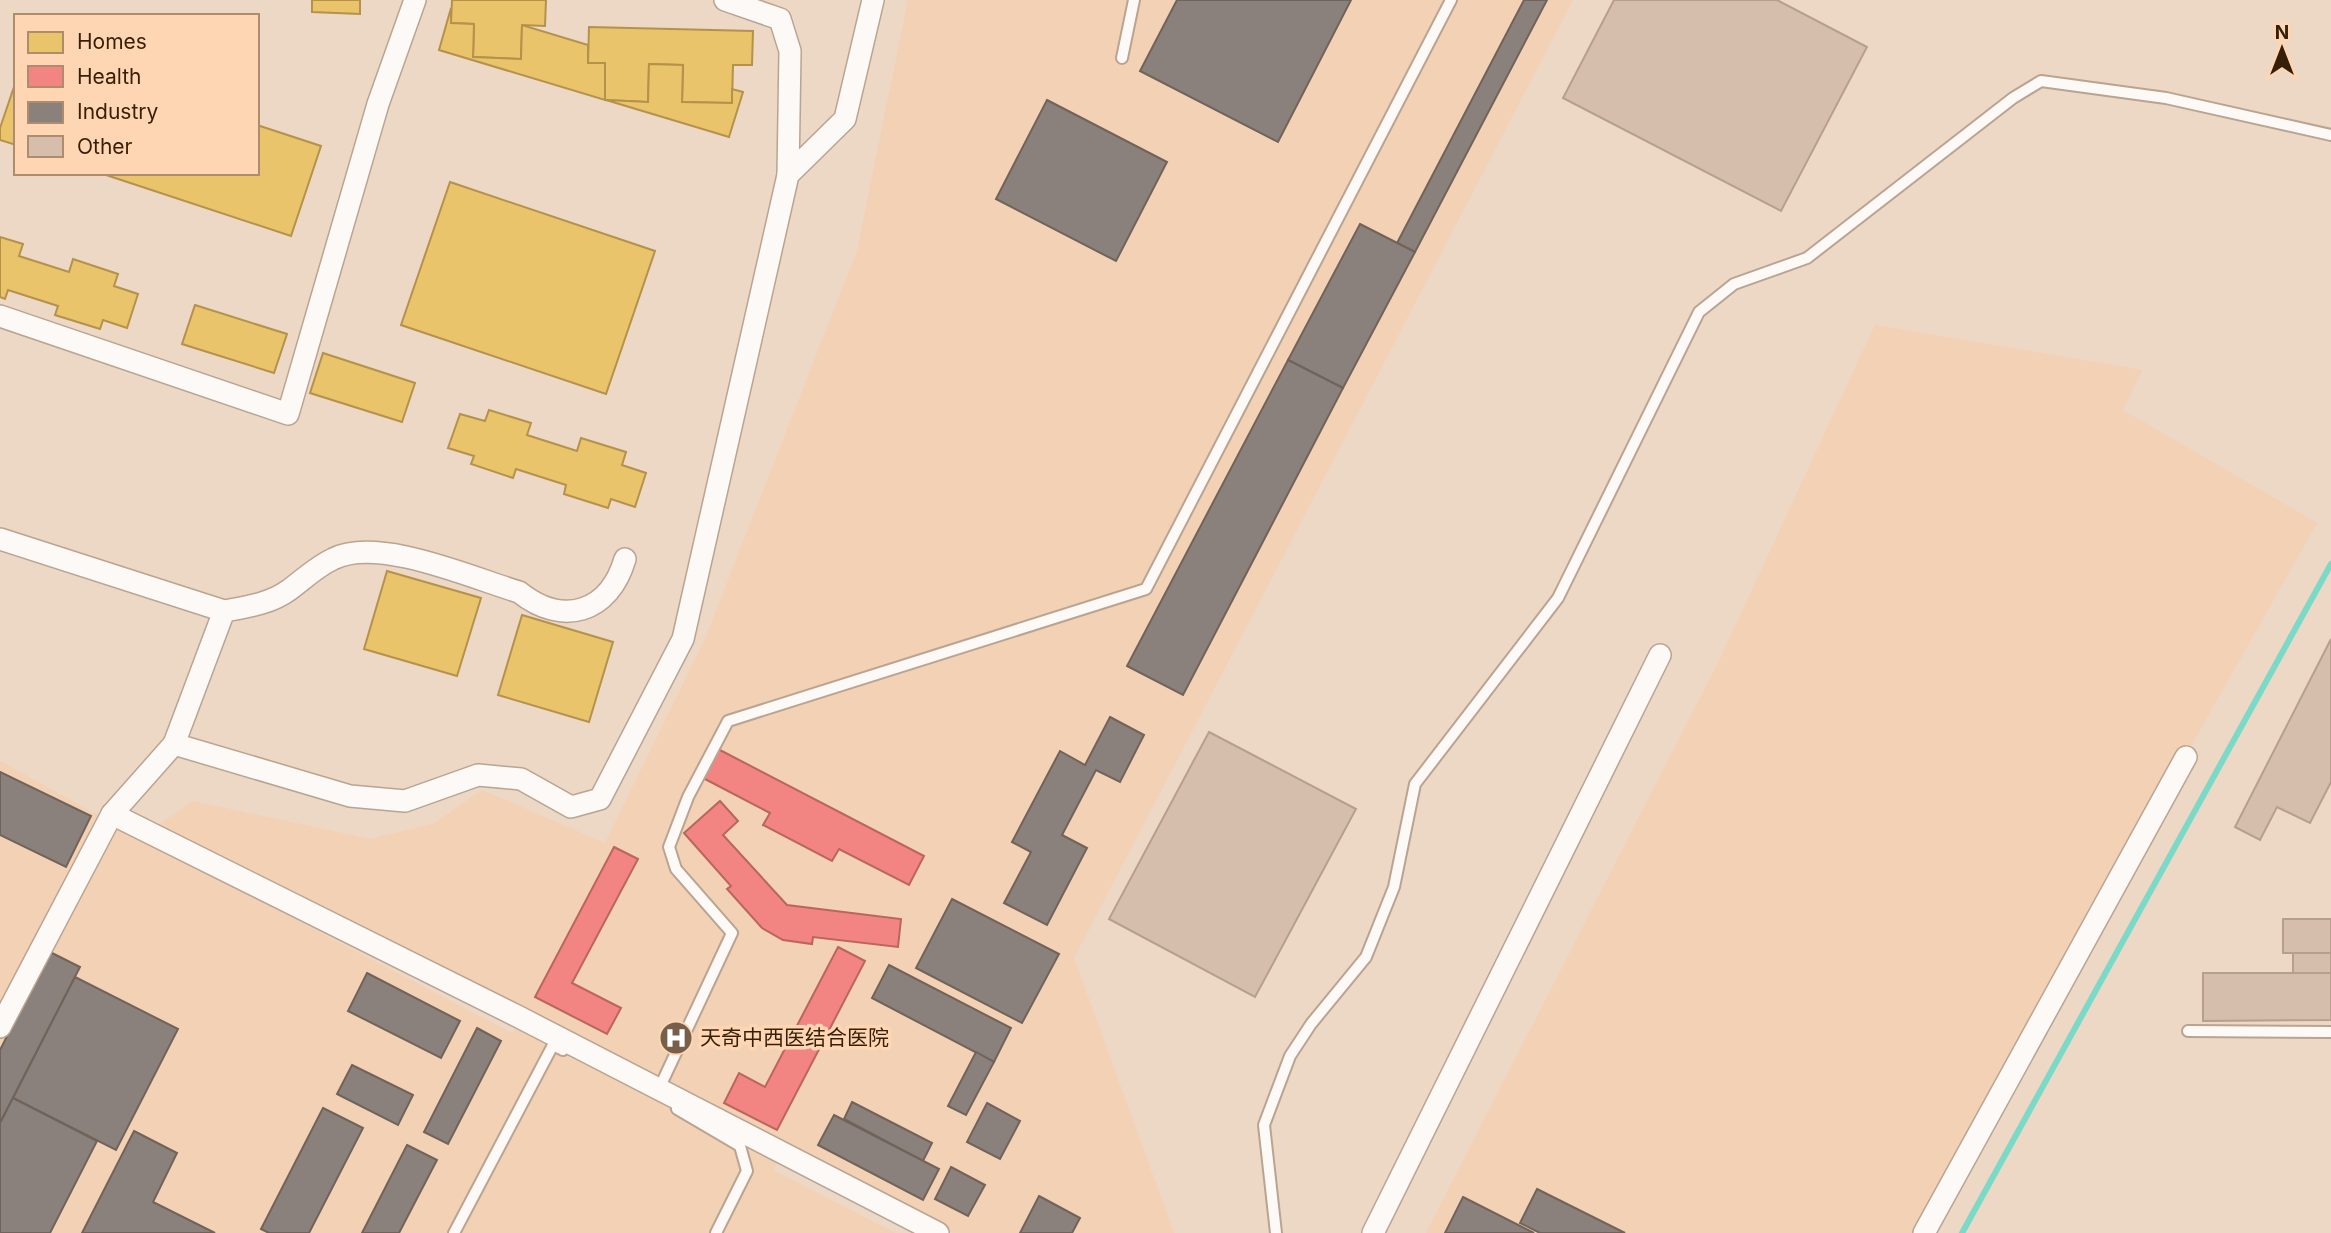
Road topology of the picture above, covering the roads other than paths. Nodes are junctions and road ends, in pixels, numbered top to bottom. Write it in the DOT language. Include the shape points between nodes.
graph roads {
  1 [pos="415,0"];
  2 [pos="725,0"];
  3 [pos="873,0"];
  4 [pos="1134,0"];
  5 [pos="1451,0"];
  6 [pos="1122,58"];
  7 [pos="2331,135"];
  8 [pos="788,175"];
  9 [pos="0,316"];
  10 [pos="0,539"];
  11 [pos="625,559"];
  12 [pos="224,611"];
  13 [pos="1660,655"];
  14 [pos="174,744"];
  15 [pos="2186,757"];
  16 [pos="113,814"];
  17 [pos="0,1027"];
  18 [pos="2188,1031"];
  19 [pos="2331,1032"];
  20 [pos="657,1093"];
  21 [pos="454,1233"];
  22 [pos="716,1233"];
  23 [pos="938,1233"];
  24 [pos="1276,1233"];
  25 [pos="1373,1233"];
  26 [pos="1924,1233"];
  1 -- 9 [label="street" via="378,104 288,414"];
  2 -- 8 [label="street" via="780,19 790,51"];
  3 -- 8 [label="street" via="845,119"];
  4 -- 6 [label="lane"];
  5 -- 20 [label="lane" via="1146,589 728,721 688,797 669,847 676,869 732,933"];
  7 -- 24 [label="lane" via="2166,98 2041,81 1807,258 1734,284 1699,312 1558,598 1415,784 1394,887 1366,957 1290,1056 1264,1125"];
  8 -- 14 [label="street" via="684,639 600,799 572,807 520,779 478,775 405,801 350,796"];
  10 -- 12 [label="street"];
  11 -- 12 [label="street" via="608,594 592,606 573,611 553,611 519,593 387,552 361,551 336,557 287,592 257,606"];
  12 -- 14 [label="street"];
  13 -- 25 [label="street"];
  14 -- 16 [label="street"];
  15 -- 26 [label="street"];
  16 -- 17 [label="street"];
  16 -- 20 [label="street"];
  18 -- 19 [label="lane"];
  20 -- 21 [label="lane" via="553,1045"];
  20 -- 22 [label="lane" via="740,1146 747,1171"];
  20 -- 23 [label="street"];
}
